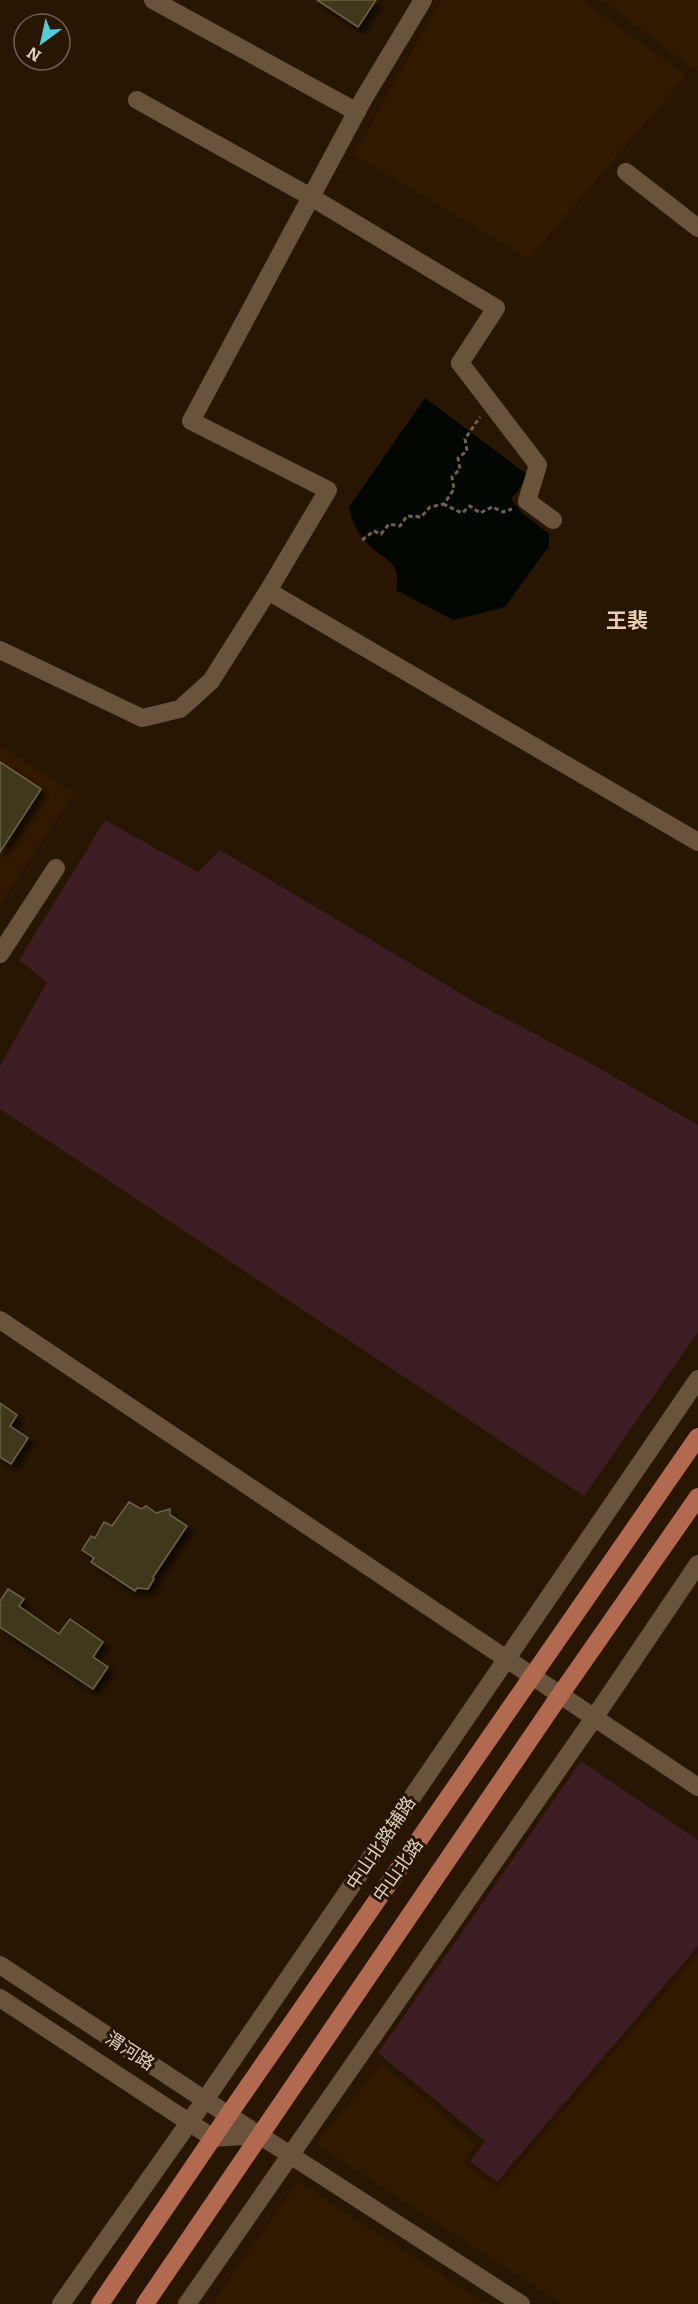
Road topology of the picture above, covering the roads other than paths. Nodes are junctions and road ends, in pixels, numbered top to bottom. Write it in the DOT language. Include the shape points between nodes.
graph roads {
  1 [pos="153,0"];
  2 [pos="423,0"];
  3 [pos="137,100"];
  4 [pos="357,112"];
  5 [pos="626,172"];
  6 [pos="311,197"];
  7 [pos="698,228"];
  8 [pos="553,520"];
  9 [pos="268,591"];
  10 [pos="0,650"];
  11 [pos="694,834"];
  12 [pos="56,868"];
  13 [pos="0,954"];
  14 [pos="0,1320"];
  15 [pos="698,1379"];
  16 [pos="698,1437"];
  17 [pos="698,1497"];
  18 [pos="698,1564"];
  19 [pos="507,1659"];
  20 [pos="532,1676"];
  21 [pos="560,1695"];
  22 [pos="594,1718"];
  23 [pos="698,1787"];
  24 [pos="0,1965"];
  25 [pos="0,1998"];
  26 [pos="205,2100"];
  27 [pos="229,2114"];
  28 [pos="189,2123"];
  29 [pos="260,2135"];
  30 [pos="213,2138"];
  31 [pos="290,2155"];
  32 [pos="61,2304"];
  33 [pos="100,2304"];
  34 [pos="145,2304"];
  35 [pos="187,2304"];
  36 [pos="521,2304"];
  1 -- 4 [label="street"];
  2 -- 4 [label="street"];
  3 -- 6 [label="street"];
  4 -- 6 [label="street"];
  5 -- 7 [label="street"];
  6 -- 8 [label="street" via="496,308 460,363 538,465 527,501"];
  6 -- 9 [label="street" via="191,421 328,490"];
  9 -- 10 [label="street" via="211,681 180,709 142,718"];
  9 -- 11 [label="street"];
  12 -- 13 [label="street"];
  14 -- 19 [label="street"];
  15 -- 19 [label="street, 中山北路辅路"];
  16 -- 20 [label="main road, 中山北路"];
  17 -- 21 [label="main road, 中山北路"];
  18 -- 22 [label="street"];
  19 -- 20 [label="street"];
  19 -- 26 [label="street, 中山北路辅路"];
  20 -- 21 [label="street"];
  20 -- 27 [label="main road, 中山北路"];
  21 -- 22 [label="street"];
  21 -- 29 [label="main road, 中山北路"];
  22 -- 23 [label="street"];
  22 -- 31 [label="street"];
  24 -- 26 [label="street, 渭河路"];
  25 -- 28 [label="street, 渭河路"];
  26 -- 27 [label="street, 渭河路"];
  26 -- 28 [label="street, 中山北路辅路"];
  27 -- 29 [label="street, 渭河路"];
  27 -- 30 [label="main road, 中山北路"];
  28 -- 30 [label="street, 渭河路"];
  28 -- 32 [label="street, 中山北路辅路"];
  29 -- 30 [label="street"];
  29 -- 31 [label="street, 渭河路"];
  29 -- 34 [label="main road, 中山北路"];
  30 -- 33 [label="main road, 中山北路"];
  31 -- 35 [label="street"];
  31 -- 36 [label="street, 渭河路"];
}
